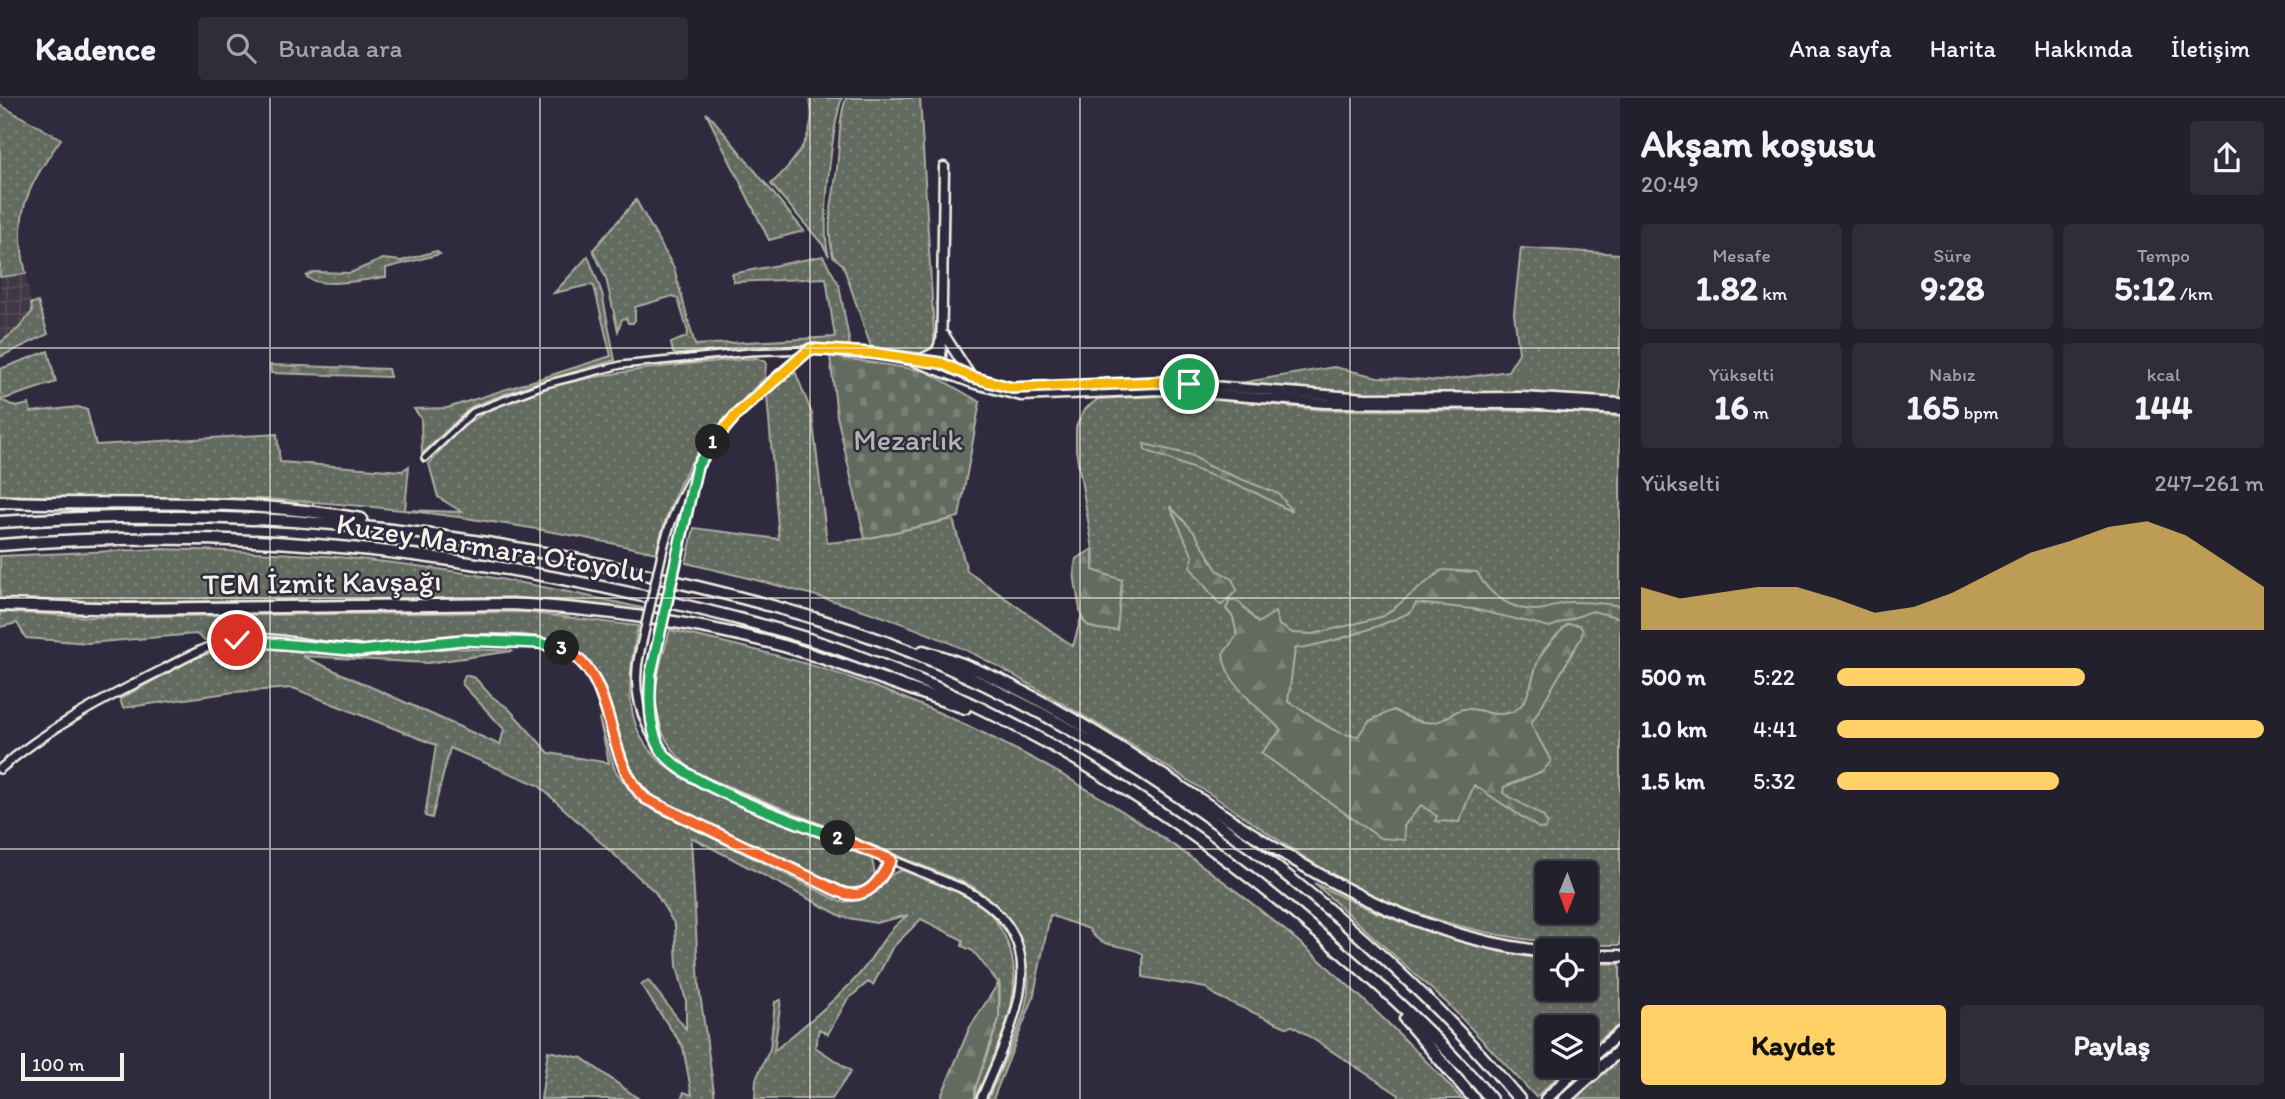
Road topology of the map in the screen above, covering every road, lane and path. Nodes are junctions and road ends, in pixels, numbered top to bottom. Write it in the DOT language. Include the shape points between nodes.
graph roads {
  1 [pos="944,167"];
  2 [pos="942,329"];
  3 [pos="810,349"];
  4 [pos="914,361"];
  5 [pos="941,368"];
  6 [pos="972,377"];
  7 [pos="1620,403"];
  8 [pos="1620,410"];
  9 [pos="425,458"];
  10 [pos="697,466"];
  11 [pos="0,502"];
  12 [pos="0,522"];
  13 [pos="464,537"];
  14 [pos="0,545"];
  15 [pos="0,606"];
  16 [pos="879,640"];
  17 [pos="1007,722"];
  18 [pos="659,747"];
  19 [pos="0,769"];
  20 [pos="891,860"];
  21 [pos="1535,950"];
  22 [pos="1598,956"];
  23 [pos="1620,956"];
  24 [pos="1361,968"];
  25 [pos="1620,1033"];
  26 [pos="1620,1050"];
  27 [pos="1598,1051"];
  28 [pos="1567,1078"];
  29 [pos="1549,1095"];
  30 [pos="981,1099"];
  31 [pos="1474,1099"];
  32 [pos="1491,1099"];
  33 [pos="1519,1099"];
  34 [pos="1565,1099"];
  1 -- 2 [label="main road"];
  2 -- 4 [label="main road" via="937,351"];
  2 -- 5 [label="main road"];
  2 -- 6 [label="main road"];
  3 -- 4 [label="street"];
  3 -- 9 [label="street" via="621,365 546,384 473,412"];
  3 -- 10 [label="street" via="737,414"];
  4 -- 5 [label="main road"];
  5 -- 6 [label="main road"];
  5 -- 8 [label="main road" via="1021,396 1160,390 1325,403"];
  6 -- 7 [label="main road" via="1012,388 1159,382 1366,398 1508,396"];
  10 -- 18 [label="street, bridge" via="649,696"];
  10 -- 18 [label="street, bridge" via="678,499 664,544 635,686 637,703"];
  11 -- 13 [label="highway, TEM İzmit Kavşağı" via="312,510"];
  12 -- 13 [label="highway, Kuzey Marmara Otoyolu" via="214,516 340,522"];
  13 -- 16 [label="highway, Kuzey Marmara Otoyolu" via="663,578"];
  14 -- 17 [label="highway, Kuzey Marmara Otoyolu" via="151,538 324,543 525,571 681,604 849,653"];
  15 -- 17 [label="highway, TEM İzmit Kavşağı" via="127,610 511,604 635,616 786,647"];
  16 -- 21 [label="highway" via="965,662 1042,702 1144,760 1316,876 1365,900 1436,929"];
  16 -- 33 [label="highway, Kuzey Marmara Otoyolu" via="1003,694 1194,807 1306,893 1406,980"];
  17 -- 24 [label="highway, Kuzey Marmara Otoyolu" via="1195,834"];
  18 -- 20 [label="street" via="690,776"];
  19 -- 20 [label="street" via="78,715 222,643 255,640 374,651 448,641 538,643 564,649 589,670 626,774 639,792 658,806 848,895 876,885"];
  20 -- 30 [label="street" via="981,899 998,913 1017,947 1023,983 1019,1007"];
  22 -- 23 [label="highway"];
  24 -- 31 [label="highway"];
  24 -- 32 [label="highway, Kuzey Marmara Otoyolu"];
  25 -- 27 [label="highway"];
  26 -- 34 [label="highway"];
  28 -- 29 [label="highway"];
}
